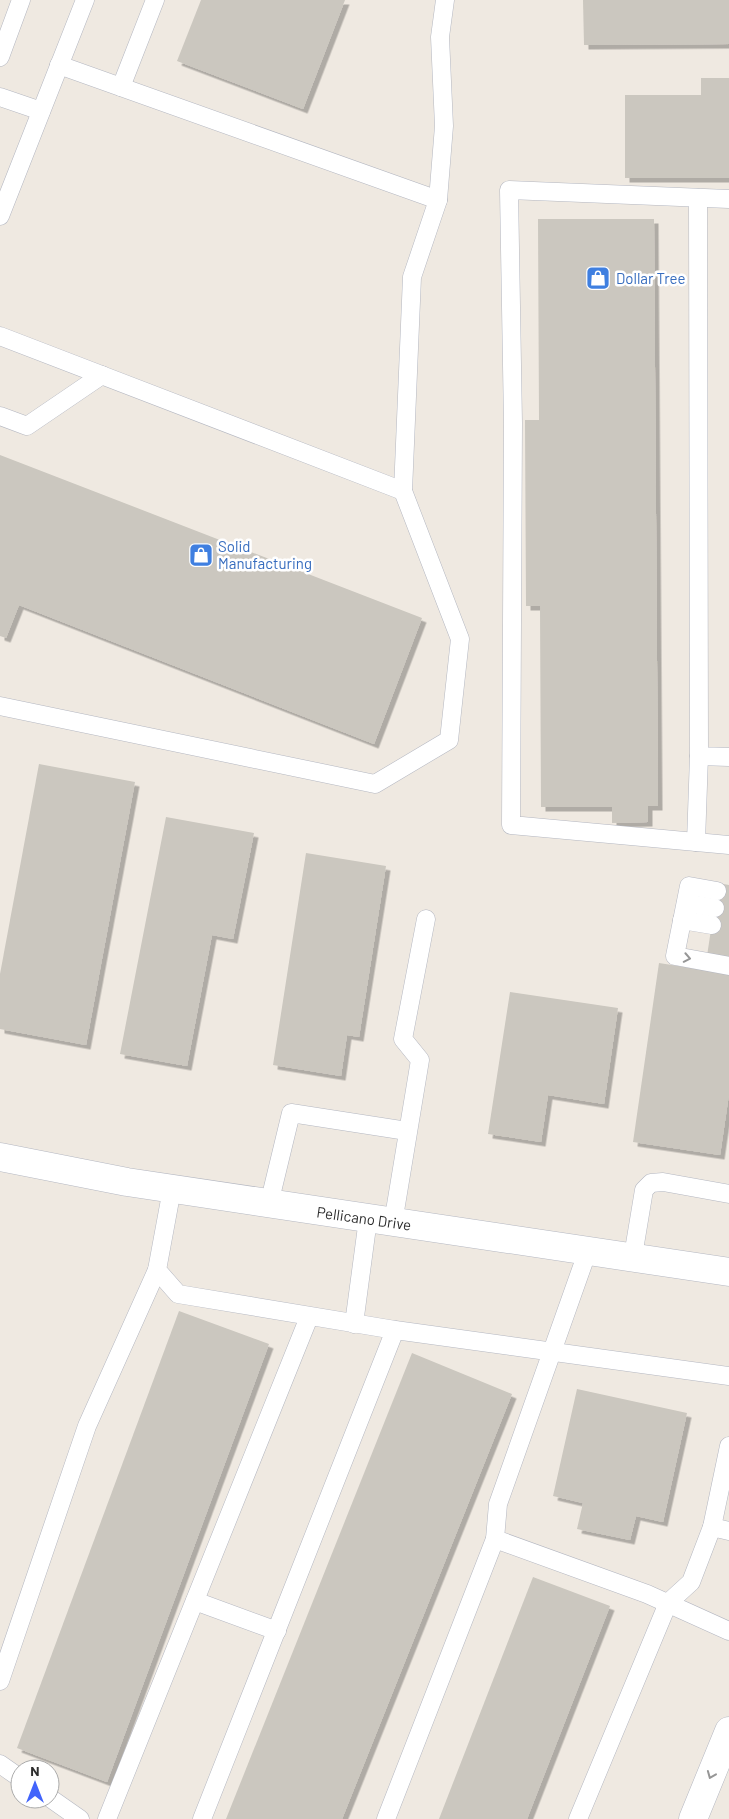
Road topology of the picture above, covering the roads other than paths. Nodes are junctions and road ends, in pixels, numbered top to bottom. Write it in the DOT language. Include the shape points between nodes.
graph roads {
  1 [pos="22,0"];
  2 [pos="85,0"];
  3 [pos="155,0"];
  4 [pos="445,0"];
  5 [pos="0,57"];
  6 [pos="59,65"];
  7 [pos="121,87"];
  8 [pos="0,97"];
  9 [pos="41,111"];
  10 [pos="698,198"];
  11 [pos="729,199"];
  12 [pos="438,200"];
  13 [pos="0,216"];
  14 [pos="0,336"];
  15 [pos="102,375"];
  16 [pos="0,416"];
  17 [pos="403,491"];
  18 [pos="0,706"];
  19 [pos="699,756"];
  20 [pos="729,757"];
  21 [pos="696,842"];
  22 [pos="729,845"];
  23 [pos="684,911"];
  24 [pos="426,919"];
  25 [pos="729,966"];
  26 [pos="407,1131"];
  27 [pos="0,1158"];
  28 [pos="172,1189"];
  29 [pos="729,1194"];
  30 [pos="269,1204"];
  31 [pos="381,1221"];
  32 [pos="588,1250"];
  33 [pos="633,1256"];
  34 [pos="157,1270"];
  35 [pos="729,1272"];
  36 [pos="309,1317"];
  37 [pos="354,1324"];
  38 [pos="395,1330"];
  39 [pos="551,1351"];
  40 [pos="729,1376"];
  41 [pos="729,1446"];
  42 [pos="721,1529"];
  43 [pos="494,1539"];
  44 [pos="195,1601"];
  45 [pos="668,1603"];
  46 [pos="276,1631"];
  47 [pos="729,1631"];
  48 [pos="0,1681"];
  49 [pos="729,1731"];
  50 [pos="60,1805"];
  51 [pos="80,1819"];
  52 [pos="108,1819"];
  53 [pos="202,1819"];
  54 [pos="386,1819"];
  55 [pos="578,1819"];
  56 [pos="693,1819"];
  1 -- 5 [label="lane"];
  2 -- 6 [label="lane"];
  3 -- 7 [label="lane"];
  4 -- 12 [label="lane" via="440,37 444,126"];
  6 -- 7 [label="lane"];
  6 -- 9 [label="lane"];
  7 -- 12 [label="lane"];
  8 -- 9 [label="lane"];
  9 -- 13 [label="lane"];
  10 -- 11 [label="lane"];
  10 -- 19 [label="lane"];
  10 -- 21 [label="lane" via="509,190 513,423 511,825"];
  12 -- 17 [label="lane" via="412,277"];
  14 -- 15 [label="lane"];
  15 -- 16 [label="lane" via="27,426"];
  15 -- 17 [label="lane"];
  17 -- 18 [label="lane" via="460,640 449,740 375,784"];
  19 -- 20 [label="lane"];
  19 -- 21 [label="lane"];
  21 -- 22 [label="lane"];
  23 -- 23 [label="lane" via="689,886 715,908"];
  23 -- 25 [label="lane, one-way" via="675,956"];
  24 -- 26 [label="lane" via="402,1039 420,1060"];
  26 -- 30 [label="lane" via="291,1113"];
  26 -- 31 [label="lane"];
  27 -- 28 [label="street, Pellicano Drive"];
  28 -- 30 [label="street, Pellicano Drive"];
  28 -- 34 [label="lane"];
  29 -- 33 [label="lane" via="663,1182 651,1183 644,1190"];
  30 -- 31 [label="street, Pellicano Drive"];
  31 -- 32 [label="street, Pellicano Drive"];
  31 -- 37 [label="lane"];
  32 -- 33 [label="street, Pellicano Drive"];
  32 -- 39 [label="lane"];
  33 -- 35 [label="street, Pellicano Drive"];
  34 -- 36 [label="lane" via="178,1294"];
  34 -- 48 [label="lane" via="87,1426"];
  36 -- 37 [label="lane"];
  36 -- 44 [label="lane"];
  37 -- 38 [label="lane"];
  38 -- 39 [label="lane"];
  38 -- 46 [label="lane"];
  39 -- 40 [label="lane"];
  39 -- 43 [label="lane" via="498,1504"];
  41 -- 42 [label="lane"];
  42 -- 45 [label="lane" via="691,1582"];
  43 -- 45 [label="lane"];
  43 -- 54 [label="lane"];
  44 -- 46 [label="lane"];
  44 -- 52 [label="lane"];
  45 -- 47 [label="lane"];
  45 -- 55 [label="lane"];
  46 -- 53 [label="lane"];
  49 -- 56 [label="street, one-way"];
  50 -- 51 [label="lane"];
}
